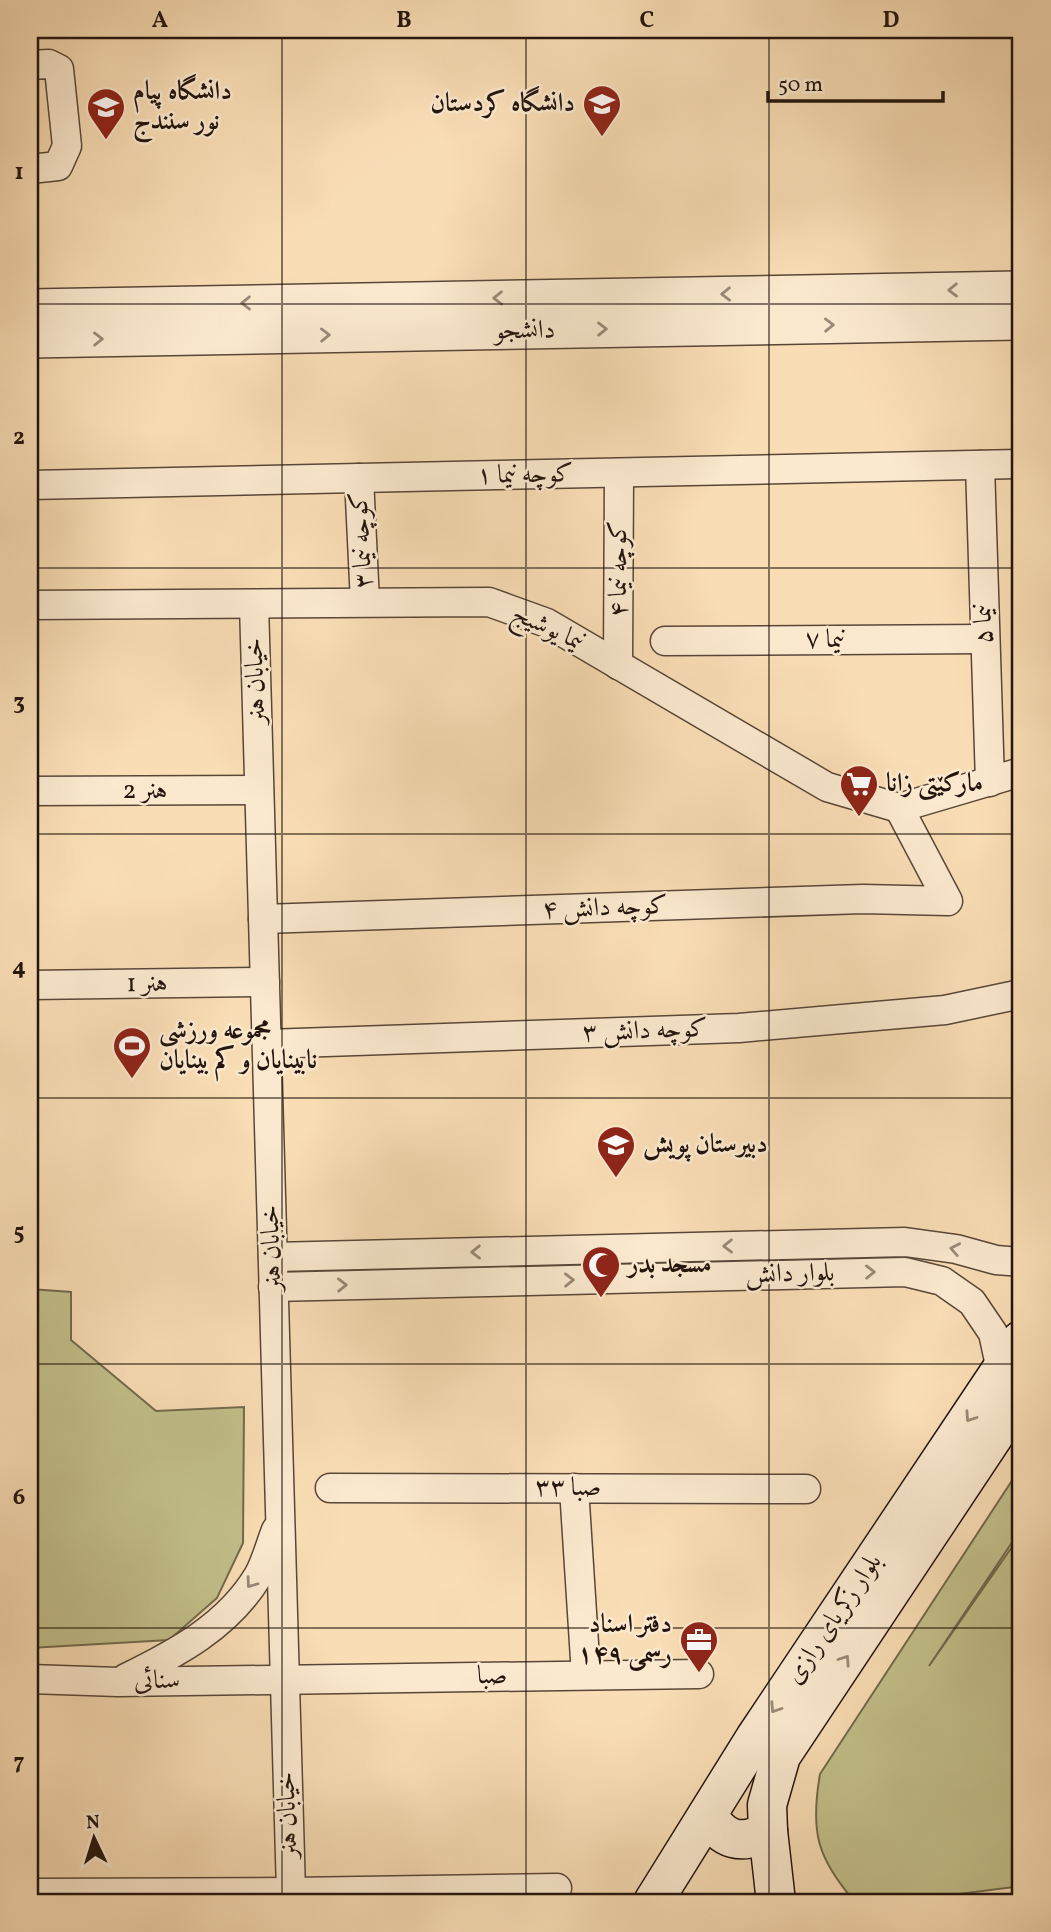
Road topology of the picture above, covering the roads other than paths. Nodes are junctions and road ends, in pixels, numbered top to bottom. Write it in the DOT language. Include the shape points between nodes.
graph roads {
  1 [pos="30,65"];
  2 [pos="30,169"];
  3 [pos="1021,289"];
  4 [pos="30,307"];
  5 [pos="1021,322"];
  6 [pos="30,340"];
  7 [pos="1021,464"];
  8 [pos="980,465"];
  9 [pos="619,473"];
  10 [pos="359,478"];
  11 [pos="30,485"];
  12 [pos="365,602"];
  13 [pos="254,604"];
  14 [pos="30,605"];
  15 [pos="984,639"];
  16 [pos="665,640"];
  17 [pos="618,665"];
  18 [pos="1021,772"];
  19 [pos="990,782"];
  20 [pos="259,790"];
  21 [pos="30,791"];
  22 [pos="899,808"];
  23 [pos="263,919"];
  24 [pos="265,982"];
  25 [pos="30,985"];
  26 [pos="1021,994"];
  27 [pos="267,1044"];
  28 [pos="905,1242"];
  29 [pos="273,1257"];
  30 [pos="1021,1262"];
  31 [pos="905,1272"];
  32 [pos="273,1287"];
  33 [pos="1015,1368"];
  34 [pos="330,1488"];
  35 [pos="574,1489"];
  36 [pos="806,1489"];
  37 [pos="280,1521"];
  38 [pos="699,1674"];
  39 [pos="586,1675"];
  40 [pos="285,1678"];
  41 [pos="30,1679"];
  42 [pos="118,1682"];
  43 [pos="708,1814"];
  44 [pos="768,1831"];
  45 [pos="556,1888"];
  46 [pos="290,1892"];
  47 [pos="30,1893"];
  48 [pos="653,1902"];
  49 [pos="776,1902"];
  1 -- 2 [label="street" via="50,64 59,69 67,146 58,166"];
  3 -- 4 [label="street, دانشجو, one-way"];
  6 -- 5 [label="street, دانشجو, one-way"];
  7 -- 8 [label="street, کوچه نیما ۱"];
  8 -- 9 [label="street, کوچه نیما ۱"];
  8 -- 15 [label="street, نیما ۵"];
  9 -- 10 [label="street, کوچه نیما ۱"];
  9 -- 17 [label="street, کوچه نیما ۴"];
  10 -- 11 [label="street, کوچه نیما ۱"];
  10 -- 12 [label="street, کوچه نیما ۳"];
  12 -- 13 [label="street, نیما یوشیج"];
  12 -- 17 [label="street, نیما یوشیج" via="489,602 547,623"];
  13 -- 14 [label="street, نیما یوشیج"];
  13 -- 20 [label="street, خیابان هنر"];
  15 -- 16 [label="street, نیما ۷"];
  15 -- 19 [label="street, نیما ۵"];
  17 -- 22 [label="street, نیما یوشیج" via="827,788"];
  18 -- 19 [label="street"];
  19 -- 22 [label="street"];
  20 -- 21 [label="street, هنر 2"];
  20 -- 23 [label="street, خیابان هنر"];
  22 -- 23 [label="street, کوچه دانش ۴" via="948,901 863,899"];
  23 -- 24 [label="street, خیابان هنر"];
  24 -- 25 [label="street, هنر 1"];
  24 -- 27 [label="street, خیابان هنر"];
  26 -- 27 [label="street, کوچه دانش ۳" via="945,1010 739,1028"];
  27 -- 29 [label="street, خیابان هنر"];
  28 -- 29 [label="street, بلوار دانش, one-way"];
  30 -- 28 [label="street, بلوار دانش, one-way"];
  28 -- 31 [label="street"];
  29 -- 32 [label="street, خیابان هنر"];
  32 -- 31 [label="street, بلوار دانش, one-way"];
  31 -- 33 [label="street, بلوار دانش" via="942,1281 972,1302"];
  32 -- 37 [label="street, خیابان هنر"];
  33 -- 43 [label="main road, بلوار زکریای رازی, one-way" via="755,1738"];
  44 -- 33 [label="main road, بلوار زکریای رازی, one-way" via="767,1805 781,1756"];
  34 -- 35 [label="street, ۳۳ صبا"];
  35 -- 36 [label="street, ۳۳ صبا"];
  35 -- 39 [label="street"];
  37 -- 40 [label="street, خیابان هنر"];
  37 -- 42 [label="street, one-way" via="258,1576 221,1622 173,1655"];
  38 -- 39 [label="street, صبا"];
  39 -- 40 [label="street, صبا"];
  40 -- 42 [label="street, سنائی"];
  40 -- 46 [label="street, خیابان هنر"];
  41 -- 42 [label="street, سنائی"];
  43 -- 44 [label="main road" via="715,1828 740,1840"];
  43 -- 48 [label="main road, بلوار زکریای رازی"];
  44 -- 49 [label="main road, بلوار زکریای رازی"];
  45 -- 46 [label="street"];
  46 -- 47 [label="street"];
}
